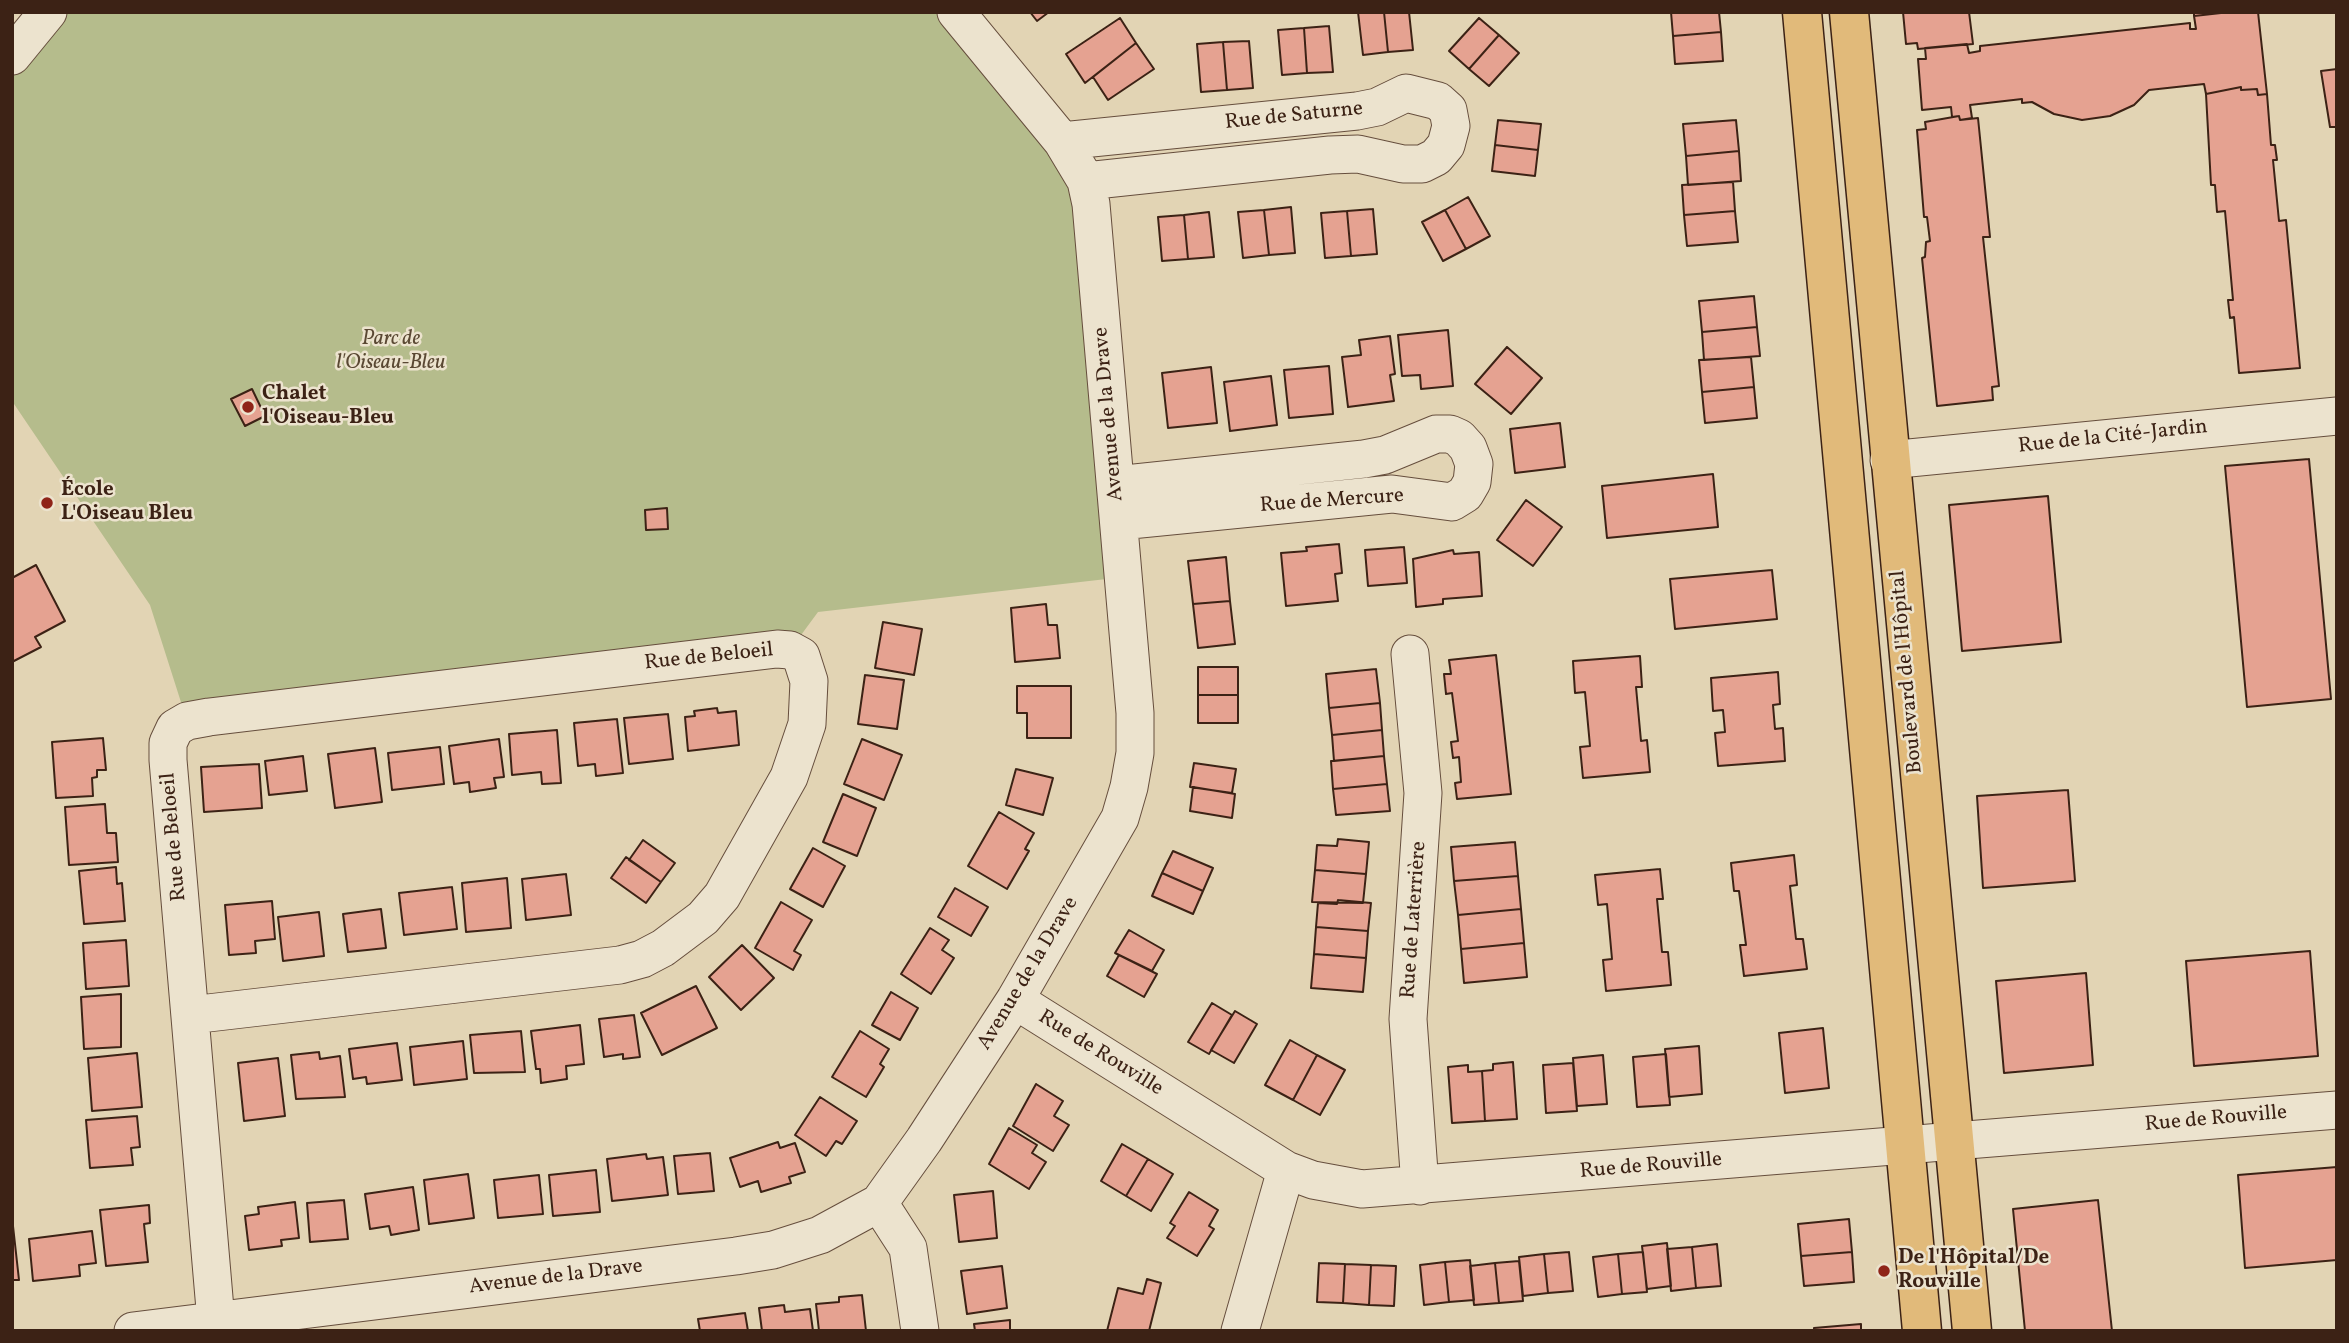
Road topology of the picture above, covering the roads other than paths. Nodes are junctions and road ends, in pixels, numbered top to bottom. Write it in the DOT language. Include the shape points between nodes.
graph roads {
  1 [pos="48,12"];
  2 [pos="956,12"];
  3 [pos="1802,12"];
  4 [pos="1849,12"];
  5 [pos="12,56"];
  6 [pos="1062,141"];
  7 [pos="1086,181"];
  8 [pos="2337,416"];
  9 [pos="1889,460"];
  10 [pos="1116,485"];
  11 [pos="1120,521"];
  12 [pos="1410,654"];
  13 [pos="1015,1000"];
  14 [pos="191,1016"];
  15 [pos="2337,1110"];
  16 [pos="1953,1143"];
  17 [pos="1904,1147"];
  18 [pos="1286,1170"];
  19 [pos="1420,1186"];
  20 [pos="879,1203"];
  21 [pos="216,1321"];
  22 [pos="132,1331"];
  23 [pos="920,1331"];
  24 [pos="1240,1331"];
  25 [pos="1922,1331"];
  26 [pos="1972,1331"];
  1 -- 5 [label="street"];
  2 -- 6 [label="street, Avenue de la Drave"];
  3 -- 17 [label="main road"];
  4 -- 9 [label="main road, Boulevard de l'Hôpital"];
  6 -- 7 [label="street, Avenue de la Drave"];
  6 -- 7 [label="street, Rue de Saturne" via="1357,111 1406,93 1438,101 1448,110 1451,126 1446,145 1422,164 1357,154 1330,155"];
  7 -- 10 [label="street, Avenue de la Drave"];
  8 -- 9 [label="street, Rue de la Cité-Jardin"];
  9 -- 16 [label="main road, Boulevard de l'Hôpital"];
  10 -- 11 [label="street, Avenue de la Drave"];
  10 -- 11 [label="street, Rue de Mercure" via="1364,459 1436,434 1459,438 1474,464 1469,488 1452,502 1381,495"];
  11 -- 13 [label="street, Avenue de la Drave" via="1135,713 1129,787 1104,849"];
  12 -- 19 [label="street, Rue de Laterrière" via="1423,793 1408,1019"];
  13 -- 18 [label="street, Rue de Rouville"];
  13 -- 20 [label="street, Avenue de la Drave"];
  14 -- 14 [label="street, Rue de Beloeil" via="169,760 175,728 209,718 777,649 801,656 809,681 807,724 789,777 722,896 703,918 663,948 620,965"];
  14 -- 21 [label="street, Rue de Beloeil"];
  15 -- 16 [label="street, Rue de Rouville"];
  16 -- 17 [label="street, Rue de Rouville"];
  16 -- 26 [label="main road, Boulevard de l'Hôpital"];
  17 -- 19 [label="street, Rue de Rouville"];
  17 -- 25 [label="main road"];
  18 -- 19 [label="street, Rue de Rouville" via="1350,1188"];
  18 -- 24 [label="street"];
  20 -- 21 [label="street, Avenue de la Drave" via="836,1229 773,1250"];
  20 -- 23 [label="street" via="908,1248"];
  21 -- 22 [label="street, Avenue de la Drave"];
}
